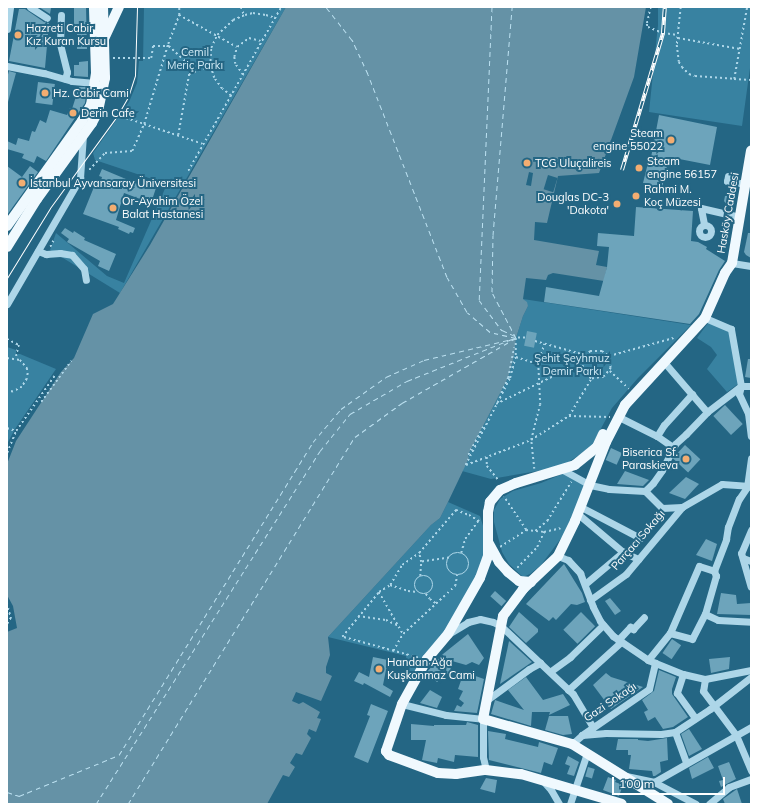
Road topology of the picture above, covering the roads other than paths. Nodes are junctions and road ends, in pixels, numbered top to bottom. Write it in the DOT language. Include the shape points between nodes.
graph roads {
  1 [pos="10,7"];
  2 [pos="30,7"];
  3 [pos="94,7"];
  4 [pos="103,7"];
  5 [pos="119,7"];
  6 [pos="61,15"];
  7 [pos="47,18"];
  8 [pos="7,25"];
  9 [pos="104,41"];
  10 [pos="7,66"];
  11 [pos="64,79"];
  12 [pos="95,83"];
  13 [pos="83,135"];
  14 [pos="751,151"];
  15 [pos="728,176"];
  16 [pos="746,184"];
  17 [pos="740,216"];
  18 [pos="704,224"];
  19 [pos="7,226"];
  20 [pos="7,247"];
  21 [pos="38,250"];
  22 [pos="732,263"];
  23 [pos="751,266"];
  24 [pos="86,280"];
  25 [pos="7,304"];
  26 [pos="706,318"];
  27 [pos="664,362"];
  28 [pos="654,373"];
  29 [pos="741,386"];
  30 [pos="751,386"];
  31 [pos="692,394"];
  32 [pos="707,412"];
  33 [pos="750,413"];
  34 [pos="616,417"];
  35 [pos="657,436"];
  36 [pos="751,436"];
  37 [pos="673,447"];
  38 [pos="751,458"];
  39 [pos="563,470"];
  40 [pos="590,485"];
  41 [pos="749,486"];
  42 [pos="645,491"];
  43 [pos="682,507"];
  44 [pos="580,510"];
  45 [pos="751,530"];
  46 [pos="640,538"];
  47 [pos="491,546"];
  48 [pos="623,552"];
  49 [pos="558,556"];
  50 [pos="743,558"];
  51 [pos="638,559"];
  52 [pos="751,560"];
  53 [pos="714,571"];
  54 [pos="531,582"];
  55 [pos="585,584"];
  56 [pos="751,587"];
  57 [pos="590,600"];
  58 [pos="705,614"];
  59 [pos="644,617"];
  60 [pos="751,622"];
  61 [pos="603,625"];
  62 [pos="500,626"];
  63 [pos="670,633"];
  64 [pos="448,634"];
  65 [pos="619,641"];
  66 [pos="652,662"];
  67 [pos="540,663"];
  68 [pos="751,670"];
  69 [pos="551,672"];
  70 [pos="683,674"];
  71 [pos="749,678"];
  72 [pos="705,679"];
  73 [pos="751,687"];
  74 [pos="568,690"];
  75 [pos="488,700"];
  76 [pos="402,704"];
  77 [pos="714,705"];
  78 [pos="695,718"];
  79 [pos="483,719"];
  80 [pos="593,727"];
  81 [pos="751,727"];
  82 [pos="675,732"];
  83 [pos="582,735"];
  84 [pos="736,735"];
  85 [pos="572,744"];
  86 [pos="748,750"];
  87 [pos="587,753"];
  88 [pos="686,763"];
  89 [pos="486,770"];
  90 [pos="751,771"];
  91 [pos="620,775"];
  92 [pos="751,779"];
  93 [pos="541,780"];
  94 [pos="654,782"];
  95 [pos="575,789"];
  96 [pos="559,804"];
  97 [pos="570,804"];
  98 [pos="622,804"];
  99 [pos="668,804"];
  100 [pos="696,804"];
  101 [pos="709,804"];
  1 -- 8 [label="street"];
  2 -- 7 [label="street"];
  3 -- 12 [label="main road"];
  4 -- 9 [label="main road"];
  5 -- 9 [label="main road"];
  6 -- 11 [label="street" via="60,44 67,72"];
  9 -- 13 [label="main road" via="104,85 101,102 95,118"];
  10 -- 11 [label="street"];
  11 -- 12 [label="street"];
  12 -- 19 [label="main road" via="91,104 82,122"];
  13 -- 20 [label="main road" via="43,190"];
  13 -- 21 [label="street" via="80,178"];
  14 -- 16 [label="main road, Hasköy Caddesi"];
  15 -- 16 [label="street" via="727,181"];
  16 -- 17 [label="main road, Hasköy Caddesi"];
  17 -- 18 [label="street" via="701,208"];
  17 -- 22 [label="main road, Hasköy Caddesi"];
  21 -- 24 [label="street" via="46,254 72,255 84,269"];
  21 -- 25 [label="street"];
  22 -- 23 [label="street"];
  22 -- 26 [label="main road, Hasköy Caddesi" via="725,273"];
  26 -- 27 [label="main road, Hasköy Caddesi"];
  26 -- 29 [label="street" via="731,329"];
  27 -- 28 [label="main road, Hasköy Caddesi"];
  27 -- 31 [label="street"];
  28 -- 34 [label="main road"];
  28 -- 34 [label="main road" via="631,392"];
  29 -- 30 [label="street"];
  29 -- 32 [label="street"];
  29 -- 33 [label="street" via="739,394"];
  31 -- 32 [label="street"];
  31 -- 35 [label="street"];
  32 -- 37 [label="street"];
  33 -- 36 [label="street"];
  34 -- 35 [label="street"];
  34 -- 39 [label="main road" via="597,447 575,465"];
  34 -- 40 [label="main road"];
  35 -- 37 [label="street"];
  37 -- 42 [label="street" via="662,470"];
  38 -- 41 [label="street"];
  39 -- 40 [label="street"];
  39 -- 47 [label="main road" via="498,487 482,518"];
  40 -- 42 [label="street"];
  40 -- 44 [label="main road"];
  41 -- 43 [label="street" via="722,484"];
  41 -- 53 [label="street" via="739,499"];
  42 -- 43 [label="street" via="662,508"];
  43 -- 51 [label="street, Parçacı Sokağı"];
  44 -- 46 [label="street"];
  44 -- 48 [label="street"];
  44 -- 49 [label="main road"];
  45 -- 50 [label="street" via="742,552"];
  47 -- 54 [label="main road" via="499,562 510,574 519,581"];
  47 -- 64 [label="main road" via="480,578"];
  48 -- 51 [label="street"];
  48 -- 55 [label="street"];
  49 -- 54 [label="main road"];
  49 -- 55 [label="street" via="568,560 580,573"];
  50 -- 52 [label="street"];
  50 -- 56 [label="street"];
  51 -- 57 [label="street, Parçacı Sokağı" via="626,574"];
  53 -- 58 [label="street" via="716,576"];
  53 -- 63 [label="street" via="699,566"];
  54 -- 62 [label="main road" via="504,616"];
  55 -- 57 [label="street"];
  57 -- 61 [label="street"];
  58 -- 60 [label="street" via="718,620"];
  58 -- 63 [label="street" via="692,639"];
  59 -- 65 [label="street"];
  61 -- 65 [label="street"];
  61 -- 69 [label="street"];
  62 -- 64 [label="street" via="480,619 468,622"];
  62 -- 67 [label="street"];
  62 -- 75 [label="main road"];
  63 -- 66 [label="street"];
  64 -- 76 [label="main road" via="427,659"];
  65 -- 66 [label="street"];
  65 -- 74 [label="street"];
  66 -- 70 [label="street"];
  66 -- 80 [label="street, Gazi Sokağı" via="649,689"];
  67 -- 69 [label="street"];
  67 -- 75 [label="street" via="528,669"];
  68 -- 72 [label="street"];
  69 -- 74 [label="street"];
  70 -- 72 [label="street"];
  70 -- 78 [label="street" via="677,693"];
  71 -- 73 [label="street"];
  71 -- 77 [label="street"];
  72 -- 77 [label="street" via="703,691"];
  74 -- 80 [label="street"];
  75 -- 79 [label="main road"];
  76 -- 79 [label="street" via="446,715"];
  76 -- 89 [label="main road" via="386,751 389,755 438,773 456,774"];
  77 -- 78 [label="street"];
  77 -- 84 [label="street"];
  78 -- 82 [label="street"];
  79 -- 85 [label="main road"];
  79 -- 89 [label="street"];
  80 -- 83 [label="street, Gazi Sokağı"];
  81 -- 84 [label="street"];
  82 -- 83 [label="street"];
  82 -- 88 [label="street"];
  83 -- 85 [label="street, Gazi Sokağı"];
  84 -- 86 [label="street"];
  84 -- 88 [label="street"];
  85 -- 87 [label="main road"];
  86 -- 90 [label="street"];
  87 -- 91 [label="main road"];
  87 -- 95 [label="street"];
  88 -- 94 [label="street"];
  89 -- 93 [label="main road" via="521,774"];
  91 -- 94 [label="street"];
  91 -- 99 [label="main road"];
  92 -- 101 [label="street" via="729,787"];
  93 -- 95 [label="main road"];
  93 -- 96 [label="street"];
  94 -- 100 [label="street"];
  95 -- 97 [label="street"];
  95 -- 98 [label="main road"];
}
